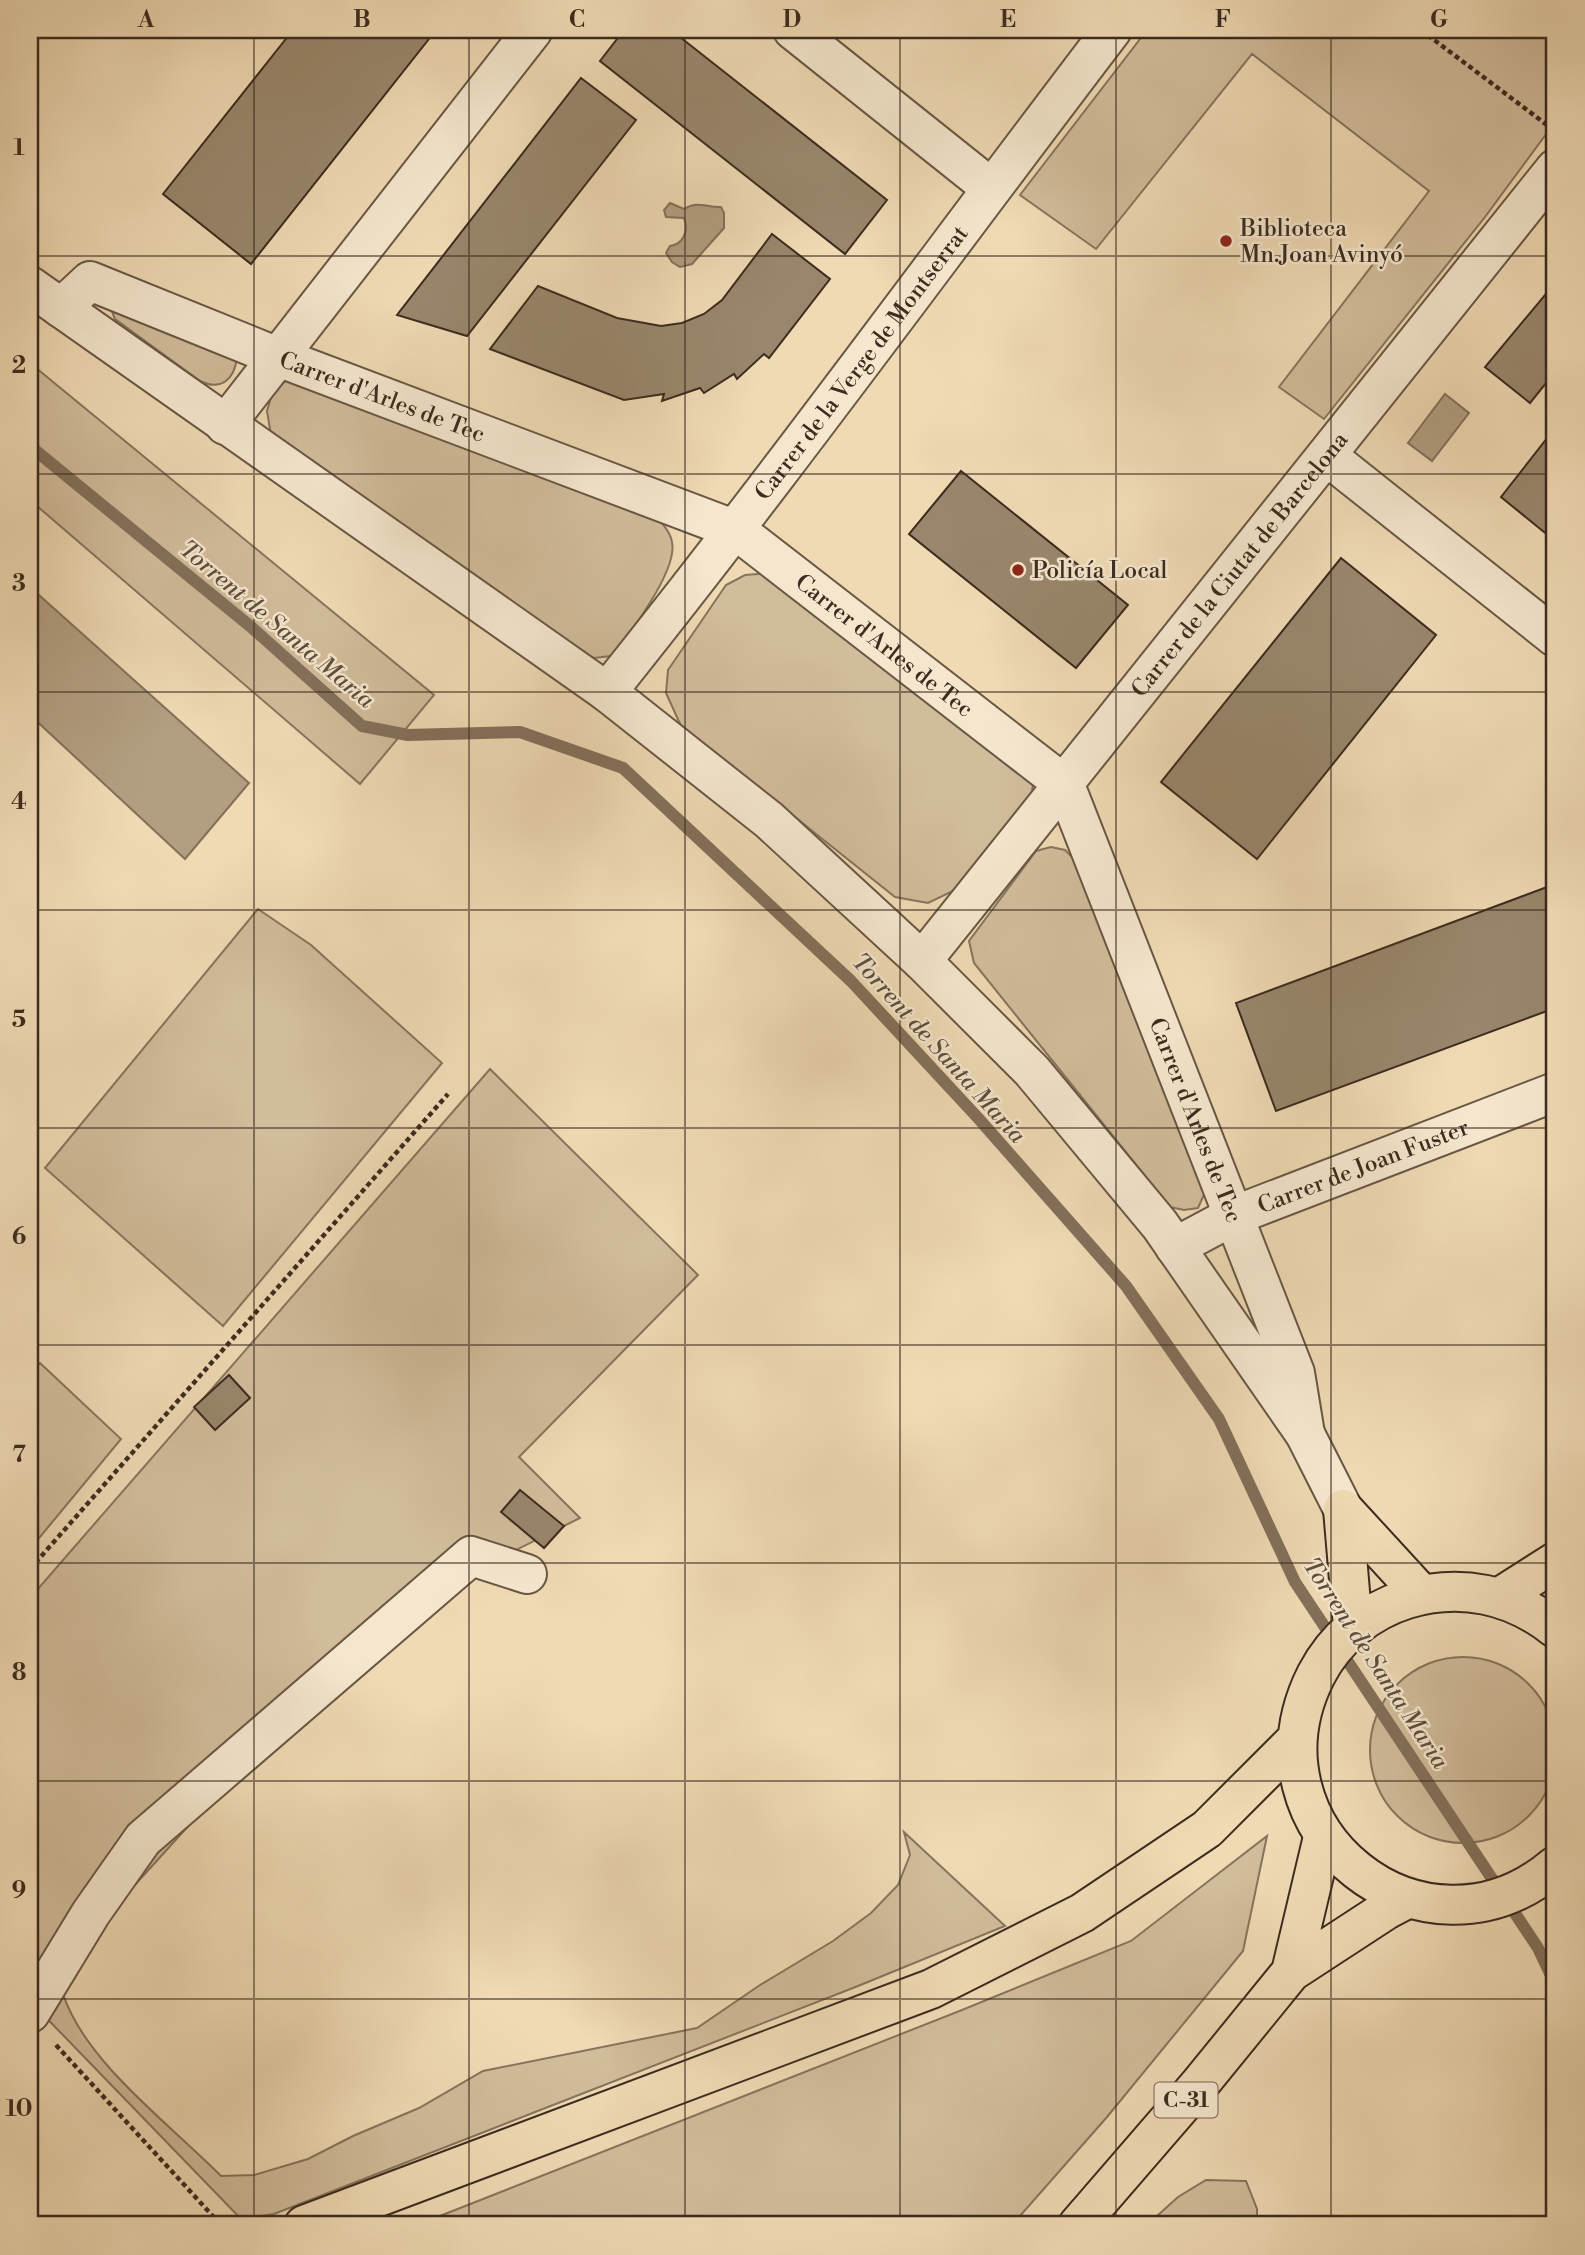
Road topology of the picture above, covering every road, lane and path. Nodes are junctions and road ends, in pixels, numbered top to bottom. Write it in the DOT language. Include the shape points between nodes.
graph roads {
  1 [pos="533,30"];
  2 [pos="793,30"];
  3 [pos="1112,30"];
  4 [pos="1421,30"];
  5 [pos="1551,128"];
  6 [pos="1555,169"];
  7 [pos="990,188"];
  8 [pos="30,286"];
  9 [pos="61,308"];
  10 [pos="278,357"];
  11 [pos="225,425"];
  12 [pos="1327,456"];
  13 [pos="736,530"];
  14 [pos="1555,637"];
  15 [pos="607,692"];
  16 [pos="1065,785"];
  17 [pos="922,961"];
  18 [pos="1555,1092"];
  19 [pos="448,1094"];
  20 [pos="1233,1216"];
  21 [pos="1175,1247"];
  22 [pos="1305,1434"];
  23 [pos="1343,1509"];
  24 [pos="1555,1562"];
  25 [pos="30,1569"];
  26 [pos="527,1574"];
  27 [pos="1422,1595"];
  28 [pos="1500,1597"];
  29 [pos="1353,1627"];
  30 [pos="1555,1628"];
  31 [pos="1296,1740"];
  32 [pos="1323,1837"];
  33 [pos="1555,1866"];
  34 [pos="1504,1896"];
  35 [pos="1407,1899"];
  36 [pos="1555,1903"];
  37 [pos="1291,1972"];
  38 [pos="39,2024"];
  39 [pos="1555,2217"];
  40 [pos="221,2225"];
  41 [pos="304,2225"];
  42 [pos="1078,2225"];
  43 [pos="1549,2225"];
  1 -- 10 [label="street"];
  2 -- 7 [label="street"];
  3 -- 7 [label="street, Carrer de la Verge de Montserrat"];
  4 -- 5 [label="path"];
  6 -- 12 [label="street, Carrer de la Ciutat de Barcelona"];
  7 -- 13 [label="street, Carrer de la Verge de Montserrat"];
  8 -- 9 [label="street, Carrer d'Arles de Tec"];
  9 -- 10 [label="street, Carrer d'Arles de Tec" via="90,281"];
  9 -- 11 [label="street, Carrer d'Arles de Tec"];
  10 -- 11 [label="street"];
  10 -- 13 [label="street, Carrer d'Arles de Tec"];
  11 -- 15 [label="street, Carrer d'Arles de Tec"];
  12 -- 14 [label="street"];
  12 -- 16 [label="street, Carrer de la Ciutat de Barcelona"];
  13 -- 15 [label="street, Carrer de la Verge de Montserrat"];
  13 -- 16 [label="street, Carrer d'Arles de Tec"];
  15 -- 17 [label="street, Carrer d'Arles de Tec" via="769,820"];
  16 -- 17 [label="street, Carrer de la Ciutat de Barcelona"];
  16 -- 20 [label="street, Carrer d'Arles de Tec"];
  17 -- 21 [label="street, Carrer d'Arles de Tec" via="1032,1071"];
  18 -- 20 [label="street, Carrer de Joan Fuster"];
  19 -- 25 [label="path"];
  20 -- 21 [label="street, Carrer de Joan Fuster"];
  20 -- 22 [label="street, Carrer d'Arles de Tec" via="1295,1373"];
  21 -- 22 [label="street, Carrer d'Arles de Tec"];
  22 -- 23 [label="street, Carrer d'Arles de Tec"];
  23 -- 27 [label="main road"];
  23 -- 29 [label="main road"];
  24 -- 28 [label="main road"];
  26 -- 38 [label="street" via="471,1556 144,1839 91,1913"];
  27 -- 28 [label="main road" via="1463,1590"];
  27 -- 29 [label="main road" via="1387,1605"];
  28 -- 30 [label="main road" via="1536,1613"];
  29 -- 31 [label="main road" via="1324,1660 1304,1698"];
  31 -- 32 [label="main road" via="1302,1791"];
  31 -- 41 [label="main road" via="1207,1829 1082,1913 931,1989"];
  32 -- 35 [label="main road" via="1360,1875"];
  32 -- 37 [label="main road, C-31"];
  33 -- 34 [label="main road" via="1537,1882"];
  34 -- 35 [label="main road" via="1452,1906"];
  34 -- 36 [label="main road"];
  35 -- 37 [label="main road, C-31"];
  37 -- 42 [label="main road, C-31"];
  38 -- 40 [label="path"];
  39 -- 43 [label="path"];
}
